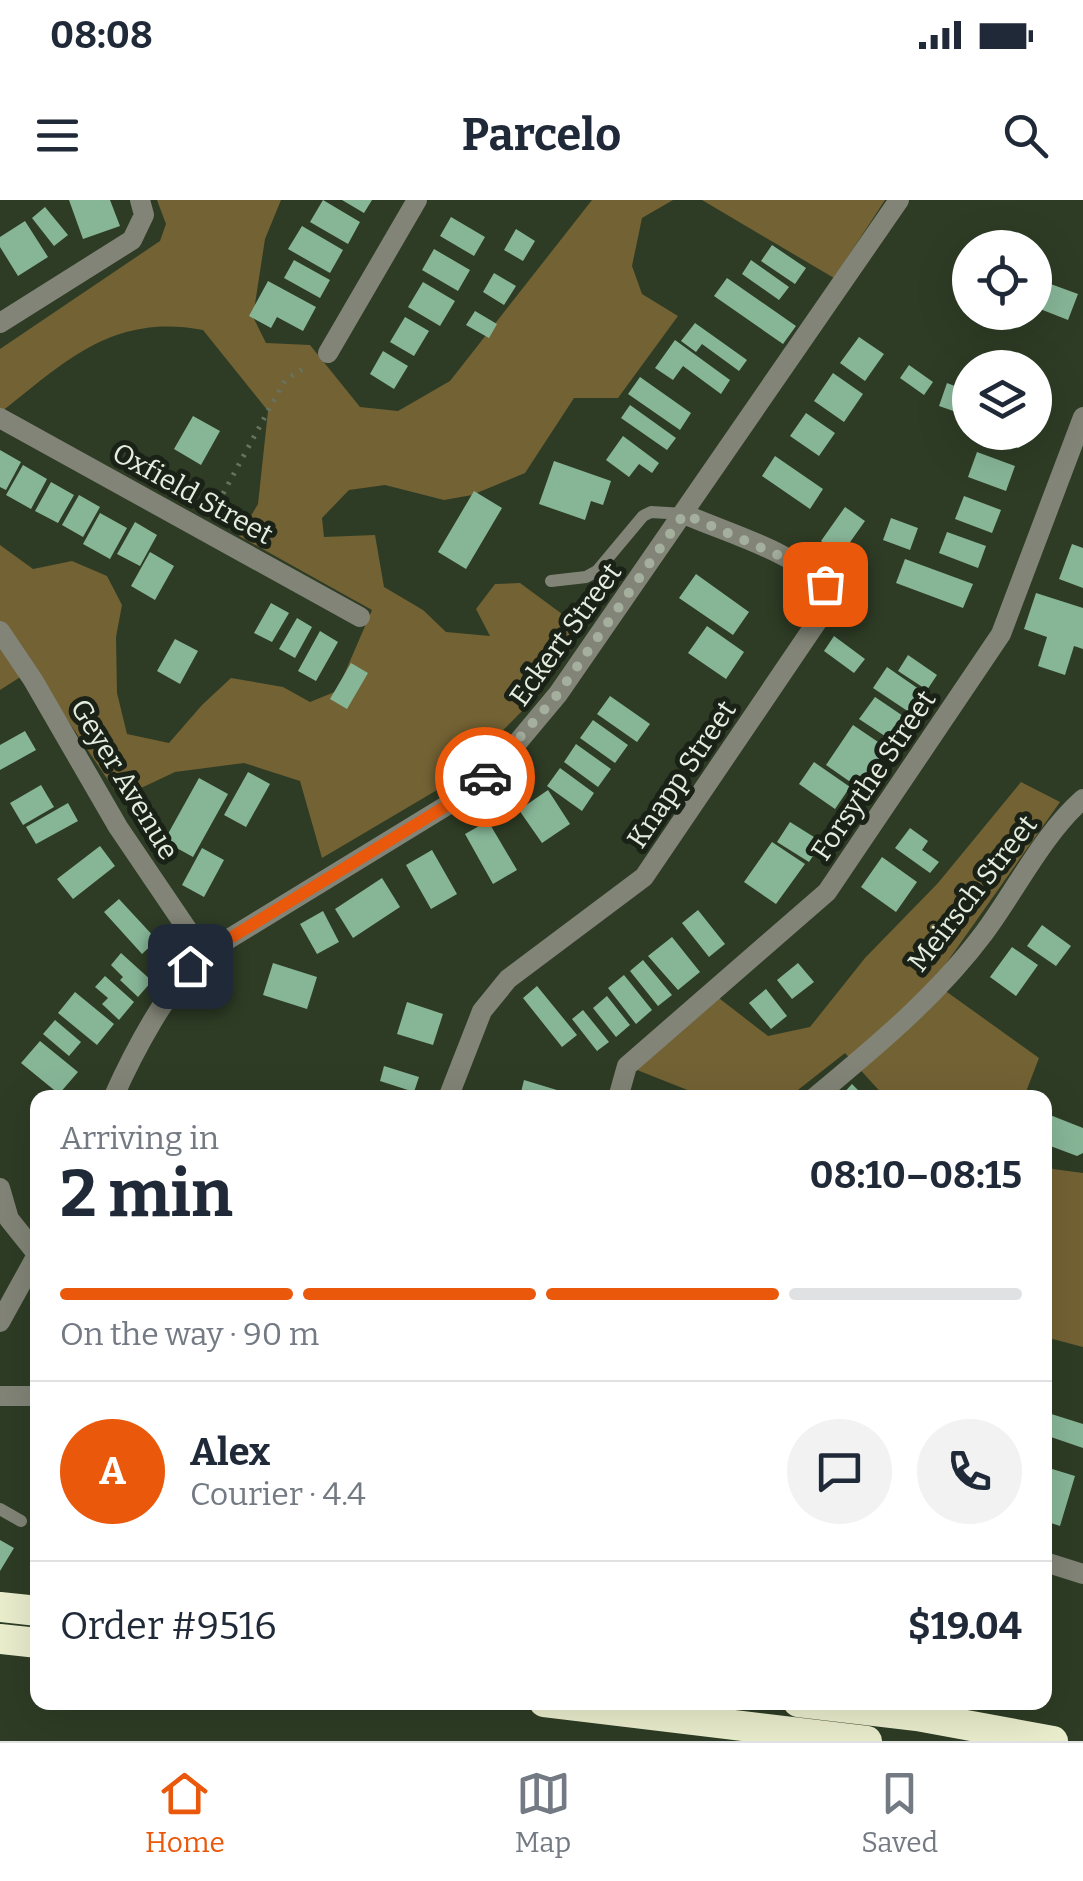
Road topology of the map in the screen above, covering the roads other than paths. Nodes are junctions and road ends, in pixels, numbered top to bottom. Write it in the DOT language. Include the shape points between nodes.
graph roads {
  1 [pos="140,200"];
  2 [pos="417,200"];
  3 [pos="899,200"];
  4 [pos="0,323"];
  5 [pos="328,352"];
  6 [pos="1083,417"];
  7 [pos="0,418"];
  8 [pos="684,514"];
  9 [pos="552,580"];
  10 [pos="360,617"];
  11 [pos="0,631"];
  12 [pos="1082,799"];
  13 [pos="204,954"];
  14 [pos="117,1090"];
  15 [pos="451,1090"];
  16 [pos="620,1090"];
  17 [pos="824,1090"];
  18 [pos="0,1188"];
  19 [pos="30,1245"];
  20 [pos="30,1267"];
  21 [pos="0,1322"];
  22 [pos="0,1396"];
  23 [pos="30,1396"];
  24 [pos="0,1509"];
  25 [pos="21,1521"];
  26 [pos="1052,1563"];
  27 [pos="1081,1567"];
  28 [pos="0,1607"];
  29 [pos="30,1611"];
  30 [pos="0,1639"];
  31 [pos="30,1643"];
  32 [pos="610,1710"];
  33 [pos="866,1710"];
  34 [pos="867,1741"];
  35 [pos="1052,1741"];
  1 -- 4 [label="street" via="144,215 132,240"];
  2 -- 5 [label="street"];
  3 -- 8 [label="street, Eckert Street"];
  6 -- 16 [label="street, Forsythe Street" via="1000,634 827,892 627,1066"];
  7 -- 10 [label="street, Oxfield Street"];
  8 -- 9 [label="lane" via="643,516 597,571"];
  8 -- 13 [label="street, Eckert Street" via="558,694 473,789"];
  8 -- 15 [label="street, Knapp Street" via="794,562 825,584 822,618 644,878 508,979 482,1011"];
  11 -- 13 [label="street, Geyer Avenue"];
  12 -- 17 [label="street, Meirsch Street" via="954,970"];
  13 -- 14 [label="street, Eckert Street" via="190,966"];
  18 -- 19 [label="street" via="9,1219"];
  20 -- 21 [label="street"];
  22 -- 23 [label="street"];
  24 -- 25 [label="lane"];
  26 -- 27 [label="street"];
  28 -- 29 [label="highway"];
  30 -- 31 [label="highway"];
  32 -- 34 [label="highway"];
  33 -- 35 [label="highway"];
}
